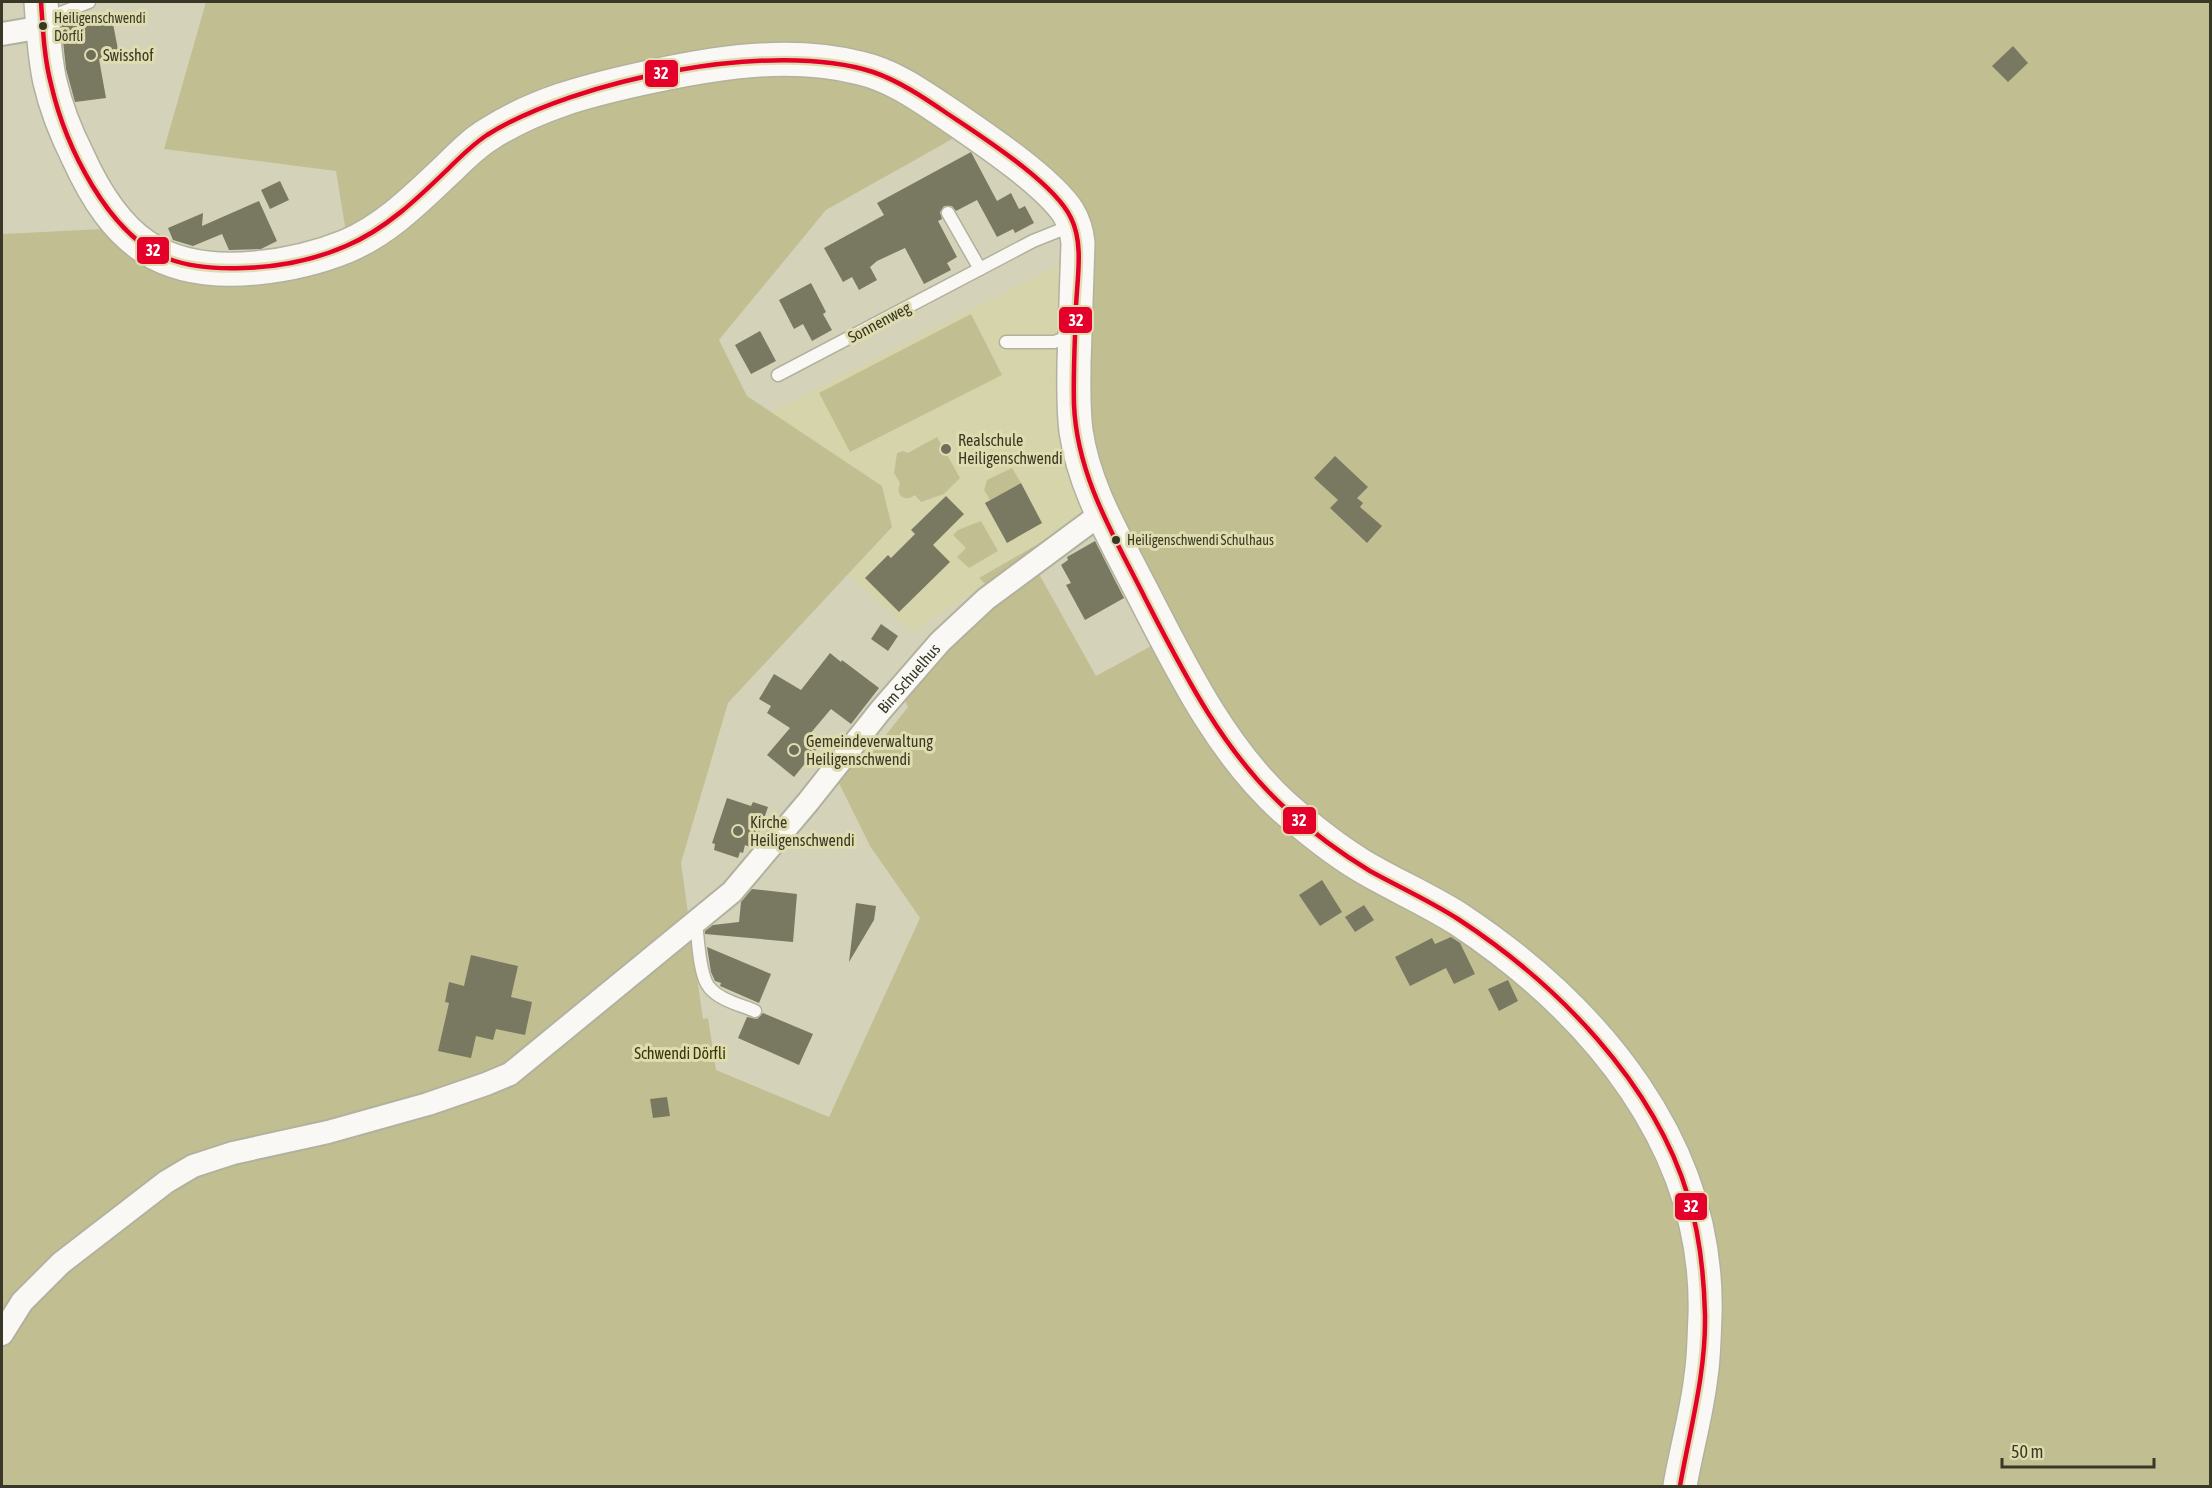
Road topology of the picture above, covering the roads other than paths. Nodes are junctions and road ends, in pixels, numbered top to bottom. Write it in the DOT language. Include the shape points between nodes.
graph roads {
  1 [pos="89,2"];
  2 [pos="42,16"];
  3 [pos="2,34"];
  4 [pos="948,213"];
  5 [pos="1074,225"];
  6 [pos="980,269"];
  7 [pos="1075,336"];
  8 [pos="1006,342"];
  9 [pos="778,375"];
  10 [pos="1102,513"];
  11 [pos="696,922"];
  12 [pos="755,1011"];
  13 [pos="2,1334"];
  14 [pos="1680,1486"];
  1 -- 2 [label="lane" via="50,18"];
  2 -- 3 [label="street"];
  2 -- 5 [label="street" via="55,115 95,191 122,228 136,240 183,265 226,269 275,266 348,245 405,209 485,136 539,107 674,71 794,59 863,68 908,87 1029,174 1067,210"];
  4 -- 6 [label="lane"];
  5 -- 6 [label="lane, Sonnenweg"];
  5 -- 7 [label="street" via="1078,243"];
  6 -- 9 [label="lane, Sonnenweg"];
  7 -- 8 [label="lane" via="1054,342"];
  7 -- 10 [label="street" via="1076,433 1086,477"];
  10 -- 11 [label="street, Bim Schuelhus" via="986,599 940,642 732,892"];
  10 -- 14 [label="street" via="1206,708 1265,789 1343,854 1456,918 1520,963 1586,1025 1646,1102 1672,1152 1688,1195 1704,1283 1701,1378"];
  11 -- 12 [label="lane" via="710,988"];
  11 -- 13 [label="street, Bim Schuelhus" via="501,1079 328,1132 232,1153 206,1161 166,1182 61,1263 22,1302"];
}
